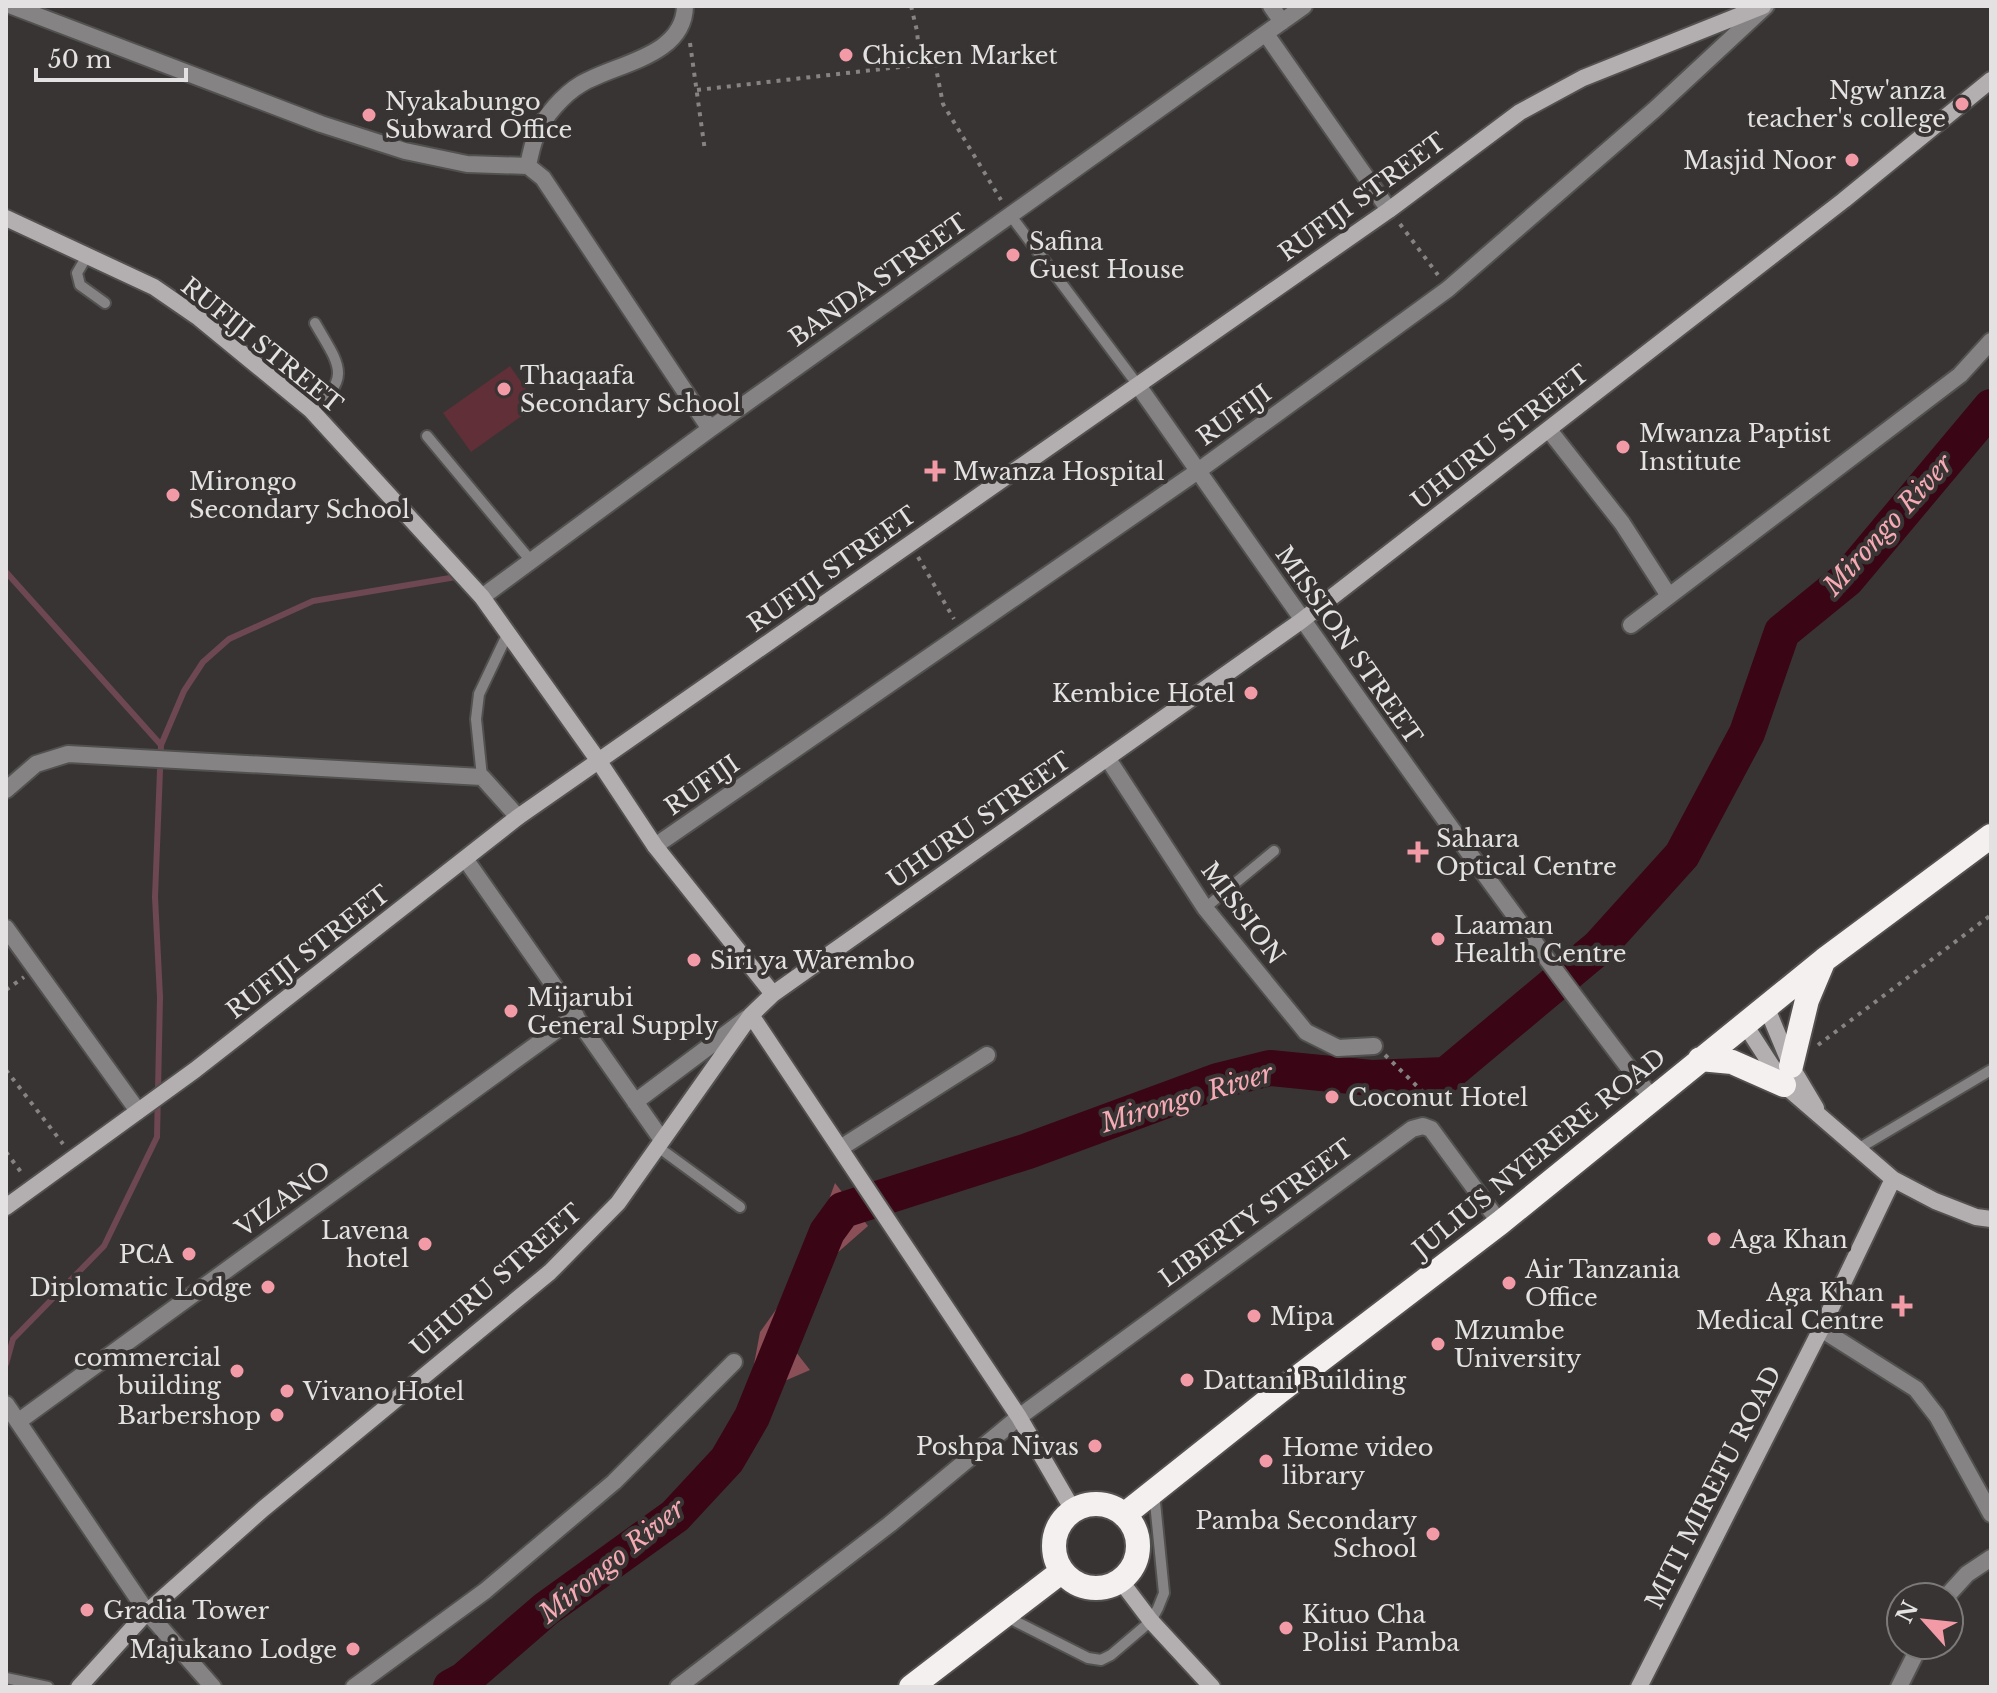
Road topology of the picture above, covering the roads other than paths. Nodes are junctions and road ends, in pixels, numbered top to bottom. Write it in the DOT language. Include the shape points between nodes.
graph roads {
  1 [pos="12,6"];
  2 [pos="685,6"];
  3 [pos="1271,6"];
  4 [pos="1304,6"];
  5 [pos="1765,6"];
  6 [pos="1282,22"];
  7 [pos="1266,34"];
  8 [pos="1991,80"];
  9 [pos="528,166"];
  10 [pos="1389,210"];
  11 [pos="1011,216"];
  12 [pos="6,218"];
  13 [pos="87,256"];
  14 [pos="105,303"];
  15 [pos="315,323"];
  16 [pos="1991,341"];
  17 [pos="1137,384"];
  18 [pos="311,410"];
  19 [pos="710,429"];
  20 [pos="1549,430"];
  21 [pos="427,436"];
  22 [pos="1198,471"];
  23 [pos="531,561"];
  24 [pos="1669,596"];
  25 [pos="482,597"];
  26 [pos="1301,621"];
  27 [pos="1631,625"];
  28 [pos="508,633"];
  29 [pos="1108,759"];
  30 [pos="598,760"];
  31 [pos="482,777"];
  32 [pos="6,790"];
  33 [pos="518,817"];
  34 [pos="1991,836"];
  35 [pos="655,846"];
  36 [pos="1274,851"];
  37 [pos="466,860"];
  38 [pos="1205,908"];
  39 [pos="6,928"];
  40 [pos="1824,960"];
  41 [pos="773,994"];
  42 [pos="1766,1006"];
  43 [pos="751,1015"];
  44 [pos="576,1016"];
  45 [pos="1744,1023"];
  46 [pos="1374,1046"];
  47 [pos="987,1055"];
  48 [pos="1700,1059"];
  49 [pos="1991,1070"];
  50 [pos="1787,1075"];
  51 [pos="1652,1098"];
  52 [pos="635,1102"];
  53 [pos="141,1109"];
  54 [pos="660,1144"];
  55 [pos="842,1147"];
  56 [pos="1856,1150"];
  57 [pos="1893,1179"];
  58 [pos="6,1207"];
  59 [pos="740,1207"];
  60 [pos="1991,1219"];
  61 [pos="1500,1223"];
  62 [pos="1821,1329"];
  63 [pos="734,1362"];
  64 [pos="12,1412"];
  65 [pos="1019,1417"];
  66 [pos="1154,1491"];
  67 [pos="1073,1510"];
  68 [pos="1991,1514"];
  69 [pos="1124,1515"];
  70 [pos="1991,1558"];
  71 [pos="1061,1572"];
  72 [pos="1120,1580"];
  73 [pos="1961,1581"];
  74 [pos="147,1612"];
  75 [pos="1005,1616"];
  76 [pos="1151,1621"];
  77 [pos="1912,1661"];
  78 [pos="6,1678"];
  79 [pos="48,1687"];
  80 [pos="79,1687"];
  81 [pos="213,1687"];
  82 [pos="354,1687"];
  83 [pos="678,1687"];
  84 [pos="911,1687"];
  85 [pos="1212,1687"];
  86 [pos="1639,1687"];
  87 [pos="1899,1687"];
  1 -- 9 [label="street" via="405,151 467,164"];
  2 -- 9 [label="street" via="683,24 668,44 579,85 555,107 536,134"];
  3 -- 6 [label="street"];
  4 -- 6 [label="street, BANDA STREET"];
  5 -- 10 [label="street, RUFIJI STREET" via="1545,98"];
  5 -- 22 [label="street, RUFIJI" via="1448,289"];
  6 -- 7 [label="street, BANDA STREET"];
  7 -- 10 [label="street"];
  7 -- 11 [label="street, BANDA STREET"];
  8 -- 20 [label="street, UHURU STREET"];
  9 -- 19 [label="street" via="543,178"];
  10 -- 17 [label="street, RUFIJI STREET"];
  11 -- 17 [label="lane, MISSION STREET"];
  11 -- 19 [label="street, BANDA STREET"];
  12 -- 13 [label="street, RUFIJI STREET"];
  13 -- 14 [label="lane" via="77,273 80,285"];
  13 -- 18 [label="street, RUFIJI STREET" via="154,287"];
  15 -- 18 [label="lane" via="337,362 336,387"];
  16 -- 24 [label="street" via="1960,375"];
  17 -- 22 [label="street, MISSION STREET"];
  17 -- 30 [label="street, RUFIJI STREET"];
  18 -- 25 [label="street, RUFIJI STREET"];
  19 -- 23 [label="street, BANDA STREET"];
  20 -- 24 [label="street" via="1622,523"];
  20 -- 26 [label="street, UHURU STREET"];
  21 -- 23 [label="lane"];
  22 -- 26 [label="street, MISSION STREET"];
  22 -- 35 [label="street, RUFIJI"];
  23 -- 25 [label="street, BANDA STREET"];
  24 -- 27 [label="street"];
  25 -- 28 [label="street, RUFIJI STREET"];
  26 -- 29 [label="street, UHURU STREET"];
  26 -- 51 [label="street, MISSION STREET"];
  28 -- 30 [label="street, RUFIJI STREET"];
  28 -- 31 [label="lane" via="479,694"];
  29 -- 38 [label="street, MISSION"];
  29 -- 41 [label="street, UHURU STREET"];
  30 -- 33 [label="street, RUFIJI STREET"];
  30 -- 35 [label="street, RUFIJI STREET"];
  31 -- 32 [label="street" via="68,754 36,764"];
  31 -- 33 [label="street"];
  33 -- 37 [label="street, RUFIJI STREET"];
  34 -- 40 [label="highway, JULIUS NYERERE ROAD"];
  35 -- 41 [label="street, RUFIJI STREET"];
  36 -- 38 [label="lane"];
  37 -- 44 [label="street"];
  37 -- 53 [label="street, RUFIJI STREET"];
  38 -- 46 [label="street, MISSION" via="1306,1032 1338,1048"];
  39 -- 53 [label="street"];
  40 -- 42 [label="highway, JULIUS NYERERE ROAD"];
  40 -- 50 [label="highway"];
  41 -- 43 [label="street, UHURU STREET"];
  42 -- 45 [label="highway, JULIUS NYERERE ROAD"];
  42 -- 50 [label="street"];
  43 -- 52 [label="street"];
  43 -- 54 [label="street, UHURU STREET"];
  43 -- 55 [label="street"];
  44 -- 52 [label="street"];
  44 -- 64 [label="street, VIZANO"];
  45 -- 48 [label="highway, JULIUS NYERERE ROAD"];
  45 -- 50 [label="street"];
  47 -- 55 [label="street"];
  48 -- 50 [label="highway"];
  48 -- 51 [label="highway, JULIUS NYERERE ROAD"];
  49 -- 56 [label="lane"];
  50 -- 56 [label="street"];
  51 -- 61 [label="highway, JULIUS NYERERE ROAD"];
  52 -- 54 [label="street"];
  53 -- 58 [label="street, RUFIJI STREET"];
  54 -- 59 [label="lane"];
  54 -- 74 [label="street, UHURU STREET" via="618,1203 550,1272"];
  55 -- 65 [label="street"];
  56 -- 57 [label="street"];
  57 -- 60 [label="street" via="1935,1201"];
  57 -- 62 [label="street, MITI MIREFU ROAD"];
  61 -- 65 [label="street, LIBERTY STREET" via="1431,1129 1412,1129"];
  61 -- 66 [label="highway, JULIUS NYERERE ROAD"];
  62 -- 68 [label="street" via="1916,1389 1937,1416"];
  62 -- 86 [label="street, MITI MIREFU ROAD"];
  63 -- 82 [label="street" via="614,1482 485,1591"];
  64 -- 74 [label="street"];
  65 -- 67 [label="street"];
  65 -- 83 [label="street, LIBERTY STREET"];
  66 -- 69 [label="highway, JULIUS NYERERE ROAD"];
  66 -- 76 [label="lane" via="1164,1593"];
  67 -- 69 [label="highway" via="1099,1504"];
  67 -- 71 [label="highway" via="1053,1540"];
  69 -- 72 [label="highway" via="1138,1536 1136,1556"];
  70 -- 73 [label="street"];
  71 -- 72 [label="highway" via="1082,1587"];
  71 -- 75 [label="highway"];
  72 -- 76 [label="street"];
  74 -- 80 [label="street, UHURU STREET"];
  74 -- 81 [label="street"];
  75 -- 76 [label="lane" via="1101,1660"];
  75 -- 84 [label="highway"];
  76 -- 85 [label="street"];
  77 -- 87 [label="street"];
  78 -- 79 [label="lane"];
}
